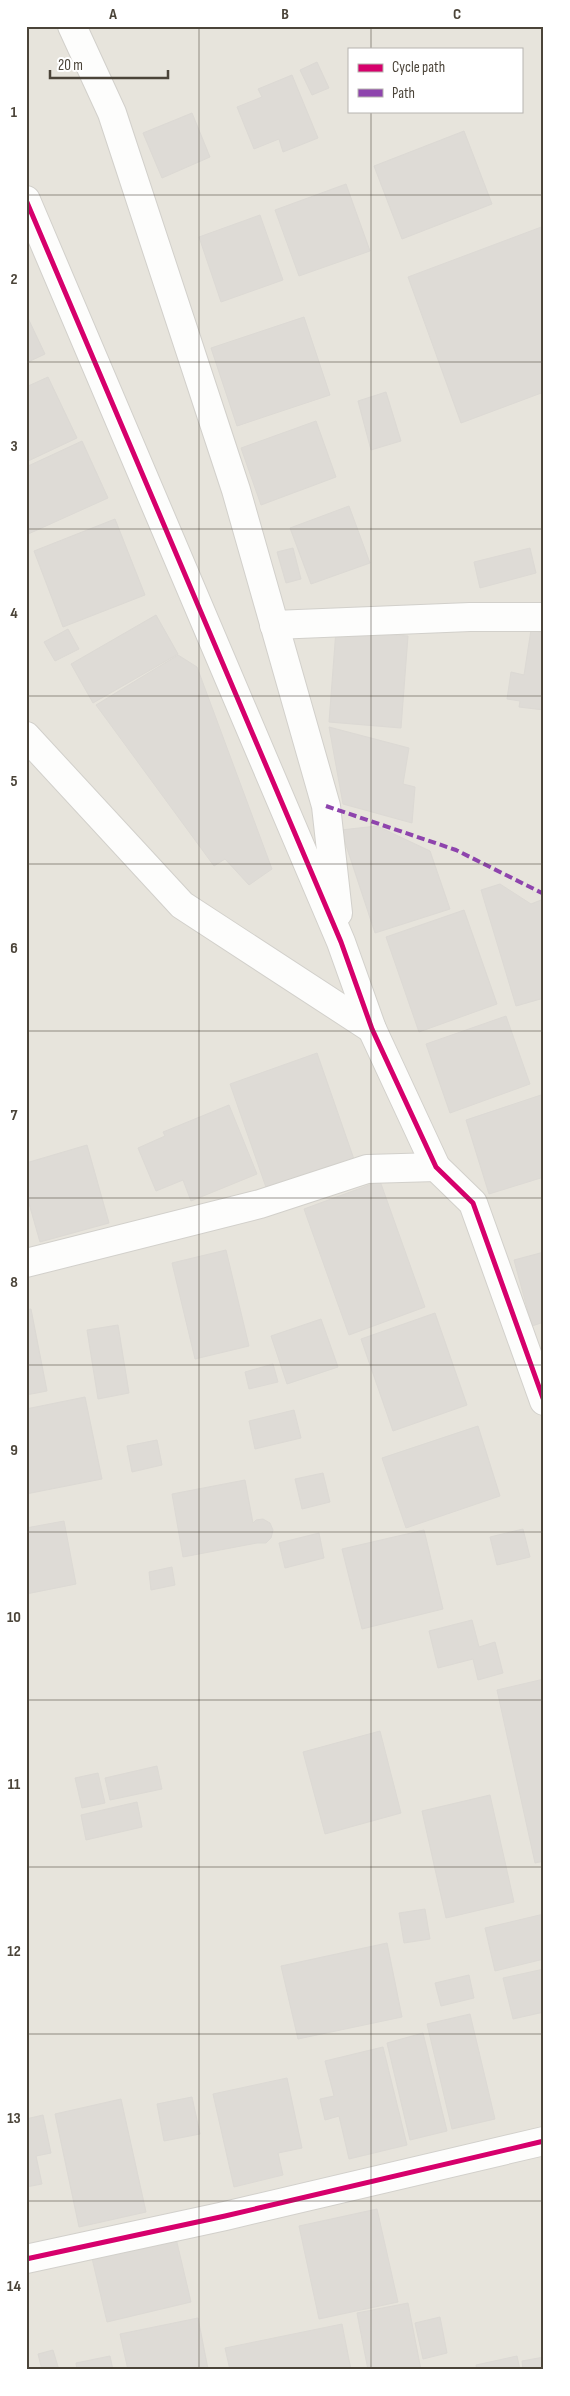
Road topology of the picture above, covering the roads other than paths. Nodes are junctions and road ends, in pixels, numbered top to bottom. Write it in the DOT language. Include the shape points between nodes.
graph roads {
  1 [pos="72,26"];
  2 [pos="26,200"];
  3 [pos="544,617"];
  4 [pos="274,625"];
  5 [pos="26,736"];
  6 [pos="341,942"];
  7 [pos="372,1029"];
  8 [pos="436,1167"];
  9 [pos="26,1263"];
  10 [pos="544,1401"];
  11 [pos="544,2141"];
  12 [pos="26,2259"];
  1 -- 4 [label="street" via="112,113 236,490"];
  2 -- 6 [label="street"];
  3 -- 4 [label="street"];
  4 -- 6 [label="street" via="326,806"];
  5 -- 7 [label="street" via="182,904"];
  6 -- 7 [label="street"];
  7 -- 8 [label="street"];
  8 -- 9 [label="street" via="367,1169 260,1204"];
  8 -- 10 [label="street" via="473,1203"];
  11 -- 12 [label="street"];
}
